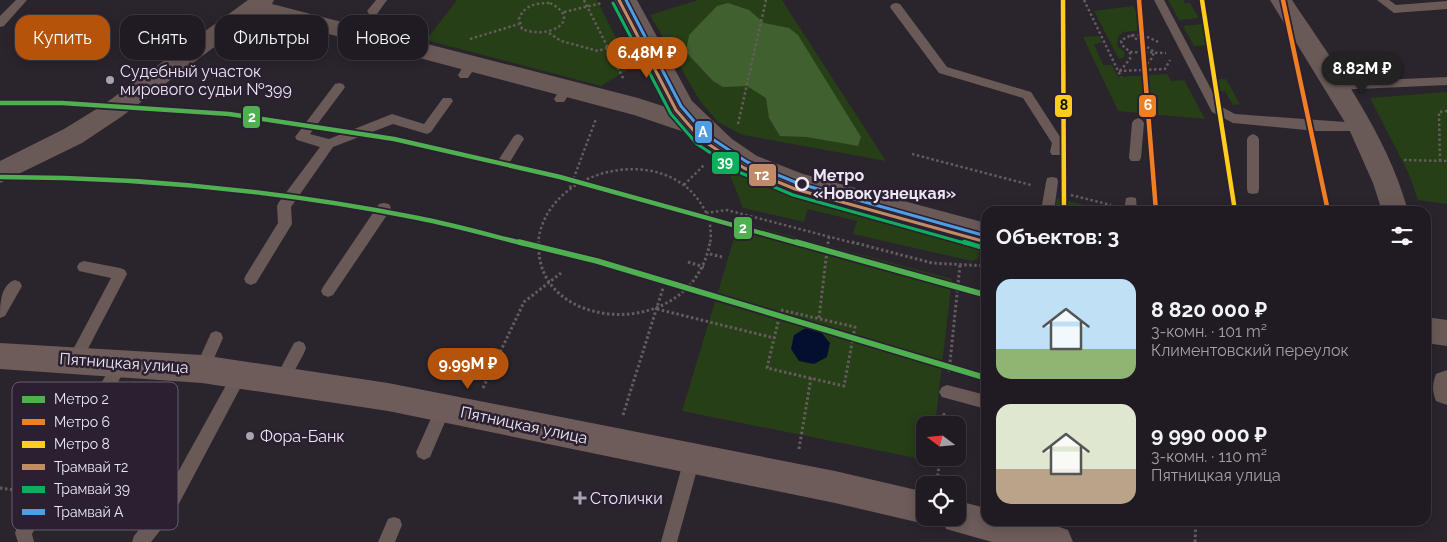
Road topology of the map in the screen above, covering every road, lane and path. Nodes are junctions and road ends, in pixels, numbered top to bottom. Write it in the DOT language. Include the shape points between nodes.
graph roads {
  1 [pos="22,0"];
  2 [pos="382,0"];
  3 [pos="584,0"];
  4 [pos="766,0"];
  5 [pos="1084,0"];
  6 [pos="1158,0"];
  7 [pos="1281,0"];
  8 [pos="1382,0"];
  9 [pos="616,1"];
  10 [pos="536,2"];
  11 [pos="259,3"];
  12 [pos="1447,5"];
  13 [pos="588,7"];
  14 [pos="896,7"];
  15 [pos="373,11"];
  16 [pos="564,12"];
  17 [pos="0,23"];
  18 [pos="519,24"];
  19 [pos="548,33"];
  20 [pos="1130,35"];
  21 [pos="625,42"];
  22 [pos="1162,45"];
  23 [pos="608,47"];
  24 [pos="1165,49"];
  25 [pos="429,52"];
  26 [pos="1130,52"];
  27 [pos="1154,52"];
  28 [pos="1169,53"];
  29 [pos="1142,70"];
  30 [pos="1119,71"];
  31 [pos="1121,77"];
  32 [pos="1447,81"];
  33 [pos="1335,86"];
  34 [pos="339,87"];
  35 [pos="604,98"];
  36 [pos="447,101"];
  37 [pos="638,107"];
  38 [pos="1447,111"];
  39 [pos="1138,123"];
  40 [pos="738,124"];
  41 [pos="1359,128"];
  42 [pos="705,130"];
  43 [pos="518,139"];
  44 [pos="1253,139"];
  45 [pos="329,144"];
  46 [pos="1056,152"];
  47 [pos="912,154"];
  48 [pos="1135,158"];
  49 [pos="1396,160"];
  50 [pos="1440,160"];
  51 [pos="1447,161"];
  52 [pos="707,162"];
  53 [pos="503,163"];
  54 [pos="0,173"];
  55 [pos="684,185"];
  56 [pos="1051,186"];
  57 [pos="569,188"];
  58 [pos="1253,189"];
  59 [pos="1048,206"];
  60 [pos="1124,206"];
  61 [pos="1393,206"];
  62 [pos="384,208"];
  63 [pos="706,214"];
  64 [pos="981,233"];
  65 [pos="829,237"];
  66 [pos="710,254"];
  67 [pos="722,257"];
  68 [pos="688,262"];
  69 [pos="960,265"];
  70 [pos="981,266"];
  71 [pos="84,267"];
  72 [pos="704,267"];
  73 [pos="561,273"];
  74 [pos="251,279"];
  75 [pos="549,282"];
  76 [pos="15,286"];
  77 [pos="663,288"];
  78 [pos="328,291"];
  79 [pos="656,308"];
  80 [pos="0,312"];
  81 [pos="819,318"];
  82 [pos="216,338"];
  83 [pos="774,338"];
  84 [pos="299,348"];
  85 [pos="0,356"];
  86 [pos="75,360"];
  87 [pos="121,362"];
  88 [pos="202,369"];
  89 [pos="240,374"];
  90 [pos="811,378"];
  91 [pos="282,380"];
  92 [pos="109,382"];
  93 [pos="1447,384"];
  94 [pos="483,389"];
  95 [pos="1447,390"];
  96 [pos="947,392"];
  97 [pos="981,401"];
  98 [pos="444,408"];
  99 [pos="623,415"];
  100 [pos="944,416"];
  101 [pos="798,451"];
  102 [pos="424,452"];
  103 [pos="692,459"];
  104 [pos="178,489"];
  105 [pos="916,506"];
  106 [pos="966,519"];
  107 [pos="981,524"];
  108 [pos="394,526"];
  109 [pos="990,526"];
  110 [pos="1196,526"];
  111 [pos="24,530"];
  112 [pos="150,530"];
  113 [pos="1039,540"];
  114 [pos="26,542"];
  115 [pos="140,542"];
  116 [pos="386,542"];
  117 [pos="669,542"];
  118 [pos="1195,542"];
  1 -- 17 [label="lane"];
  2 -- 15 [label="lane"];
  3 -- 13 [label="path"];
  4 -- 40 [label="path"];
  5 -- 30 [label="path"];
  6 -- 41 [label="lane" via="1216,109 1233,118"];
  7 -- 33 [label="street"];
  8 -- 12 [label="lane" via="1394,9"];
  9 -- 13 [label="path"];
  9 -- 42 [label="street" via="684,107"];
  10 -- 16 [label="path" via="556,5"];
  10 -- 18 [label="path" via="520,14"];
  11 -- 25 [label="street"];
  11 -- 54 [label="street" via="74,136"];
  13 -- 16 [label="path"];
  13 -- 23 [label="path"];
  14 -- 46 [label="lane" via="943,70 1027,95 1058,143"];
  16 -- 19 [label="path" via="563,22"];
  18 -- 19 [label="path" via="534,34"];
  18 -- 25 [label="path"];
  19 -- 23 [label="path" via="561,41 598,50"];
  20 -- 22 [label="path" via="1149,36"];
  20 -- 26 [label="path" via="1121,41"];
  20 -- 27 [label="path"];
  21 -- 23 [label="path"];
  23 -- 37 [label="path"];
  24 -- 28 [label="path"];
  25 -- 35 [label="street" via="468,69 563,94"];
  26 -- 27 [label="path"];
  26 -- 30 [label="path" via="1130,59"];
  27 -- 28 [label="path"];
  27 -- 29 [label="path"];
  28 -- 29 [label="path" via="1170,62 1165,69"];
  29 -- 30 [label="path"];
  30 -- 31 [label="path"];
  32 -- 33 [label="lane"];
  33 -- 41 [label="street"];
  34 -- 45 [label="lane" via="301,137"];
  35 -- 37 [label="street"];
  35 -- 57 [label="path"];
  36 -- 45 [label="lane" via="427,129 392,119"];
  37 -- 42 [label="street"];
  38 -- 50 [label="path" via="1439,112"];
  39 -- 48 [label="lane"];
  41 -- 61 [label="street" via="1382,173"];
  42 -- 64 [label="street" via="748,163 799,184"];
  43 -- 53 [label="lane"];
  44 -- 58 [label="lane"];
  45 -- 74 [label="lane" via="284,206 285,224"];
  47 -- 56 [label="path"];
  49 -- 50 [label="path"];
  50 -- 51 [label="path"];
  52 -- 55 [label="path"];
  55 -- 57 [label="path" via="659,173 629,168 598,174"];
  55 -- 63 [label="path" via="702,204"];
  56 -- 59 [label="lane"];
  56 -- 60 [label="path"];
  57 -- 75 [label="path" via="553,204 542,222 538,242 539,263"];
  62 -- 78 [label="lane"];
  63 -- 65 [label="path" via="726,210"];
  63 -- 66 [label="path" via="712,228"];
  65 -- 69 [label="path" via="932,263"];
  65 -- 81 [label="path"];
  66 -- 67 [label="path"];
  66 -- 72 [label="path"];
  68 -- 72 [label="path"];
  69 -- 70 [label="path"];
  69 -- 96 [label="path"];
  71 -- 86 [label="lane" via="120,274"];
  72 -- 79 [label="path" via="695,282 678,297"];
  73 -- 75 [label="path"];
  75 -- 79 [label="path" via="561,295 595,312 636,314"];
  75 -- 94 [label="path" via="524,302"];
  76 -- 80 [label="lane"];
  77 -- 79 [label="path"];
  79 -- 83 [label="path"];
  79 -- 99 [label="path"];
  81 -- 83 [label="path" via="781,310"];
  81 -- 90 [label="path" via="856,327 844,386"];
  82 -- 88 [label="lane"];
  83 -- 90 [label="path" via="767,368"];
  84 -- 91 [label="lane"];
  85 -- 86 [label="street, Пятницкая улица"];
  86 -- 87 [label="street, Пятницкая улица"];
  87 -- 88 [label="street, Пятницкая улица"];
  87 -- 92 [label="lane"];
  88 -- 89 [label="street, Пятницкая улица"];
  89 -- 91 [label="street, Пятницкая улица"];
  89 -- 104 [label="lane"];
  90 -- 101 [label="path"];
  91 -- 98 [label="street, Пятницкая улица"];
  93 -- 95 [label="street"];
  96 -- 97 [label="lane"];
  96 -- 100 [label="path"];
  98 -- 102 [label="lane"];
  98 -- 103 [label="street, Пятницкая улица"];
  103 -- 105 [label="street, Пятницкая улица"];
  103 -- 117 [label="lane"];
  106 -- 107 [label="street"];
  108 -- 116 [label="lane"];
  109 -- 113 [label="street"];
  110 -- 118 [label="path"];
  111 -- 114 [label="lane"];
  112 -- 115 [label="lane"];
}
